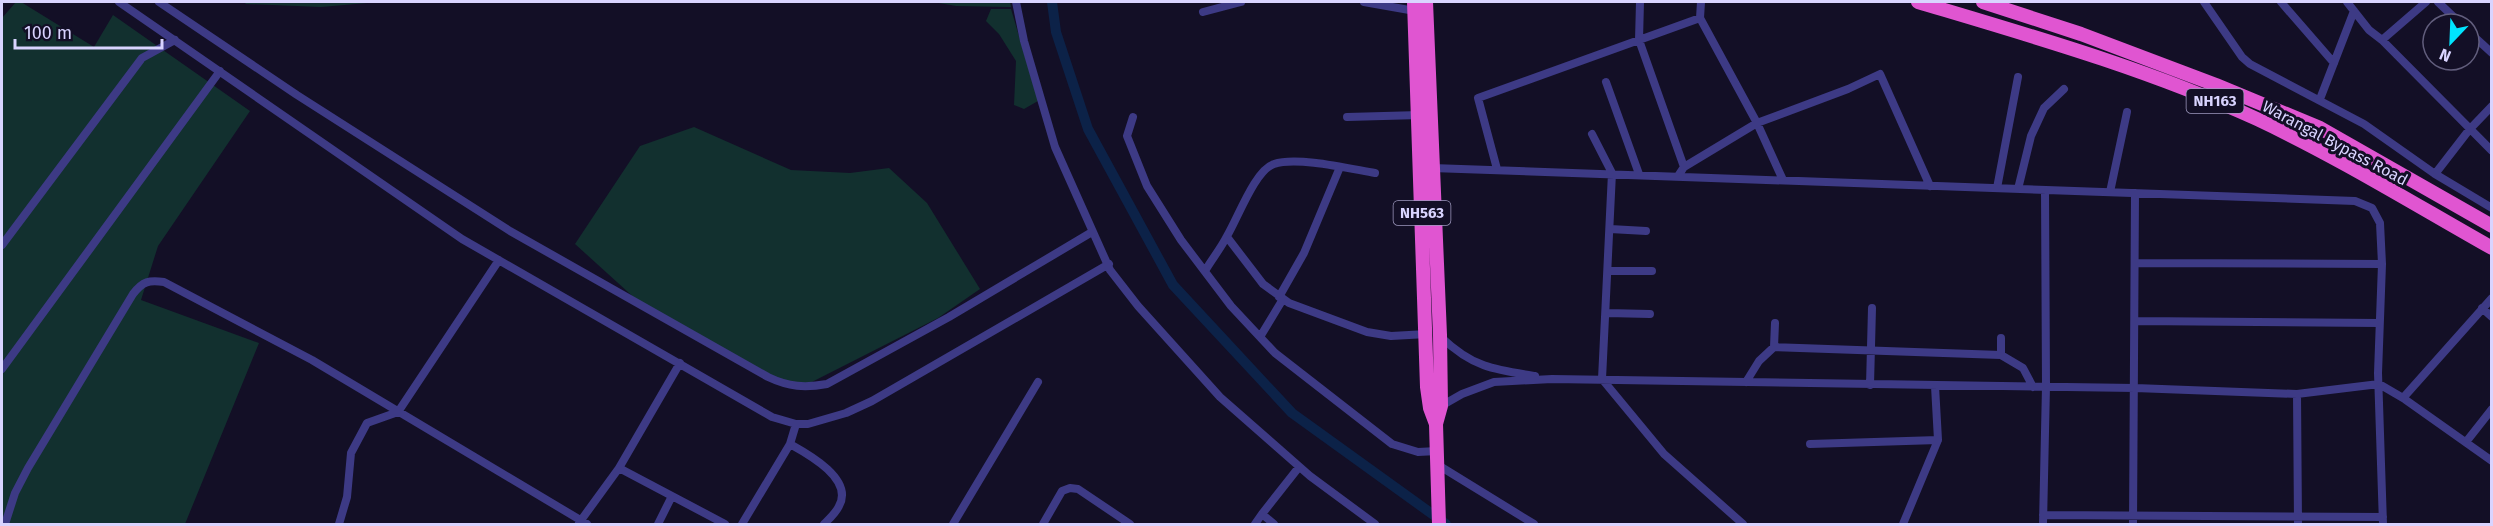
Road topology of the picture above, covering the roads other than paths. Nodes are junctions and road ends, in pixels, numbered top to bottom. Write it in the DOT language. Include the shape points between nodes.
graph roads {
  1 [pos="119,2"];
  2 [pos="159,2"];
  3 [pos="1016,2"];
  4 [pos="1240,2"];
  5 [pos="1364,2"];
  6 [pos="1426,2"];
  7 [pos="1640,2"];
  8 [pos="1701,2"];
  9 [pos="1918,2"];
  10 [pos="1983,2"];
  11 [pos="2204,2"];
  12 [pos="2281,2"];
  13 [pos="2347,2"];
  14 [pos="2427,2"];
  15 [pos="1414,6"];
  16 [pos="2354,11"];
  17 [pos="1203,12"];
  18 [pos="1700,18"];
  19 [pos="175,40"];
  20 [pos="1639,40"];
  21 [pos="2382,40"];
  22 [pos="2334,63"];
  23 [pos="220,71"];
  24 [pos="2018,77"];
  25 [pos="1606,82"];
  26 [pos="2064,89"];
  27 [pos="2320,99"];
  28 [pos="2492,106"];
  29 [pos="2127,112"];
  30 [pos="1420,115"];
  31 [pos="1133,117"];
  32 [pos="1347,117"];
  33 [pos="1757,123"];
  34 [pos="2469,130"];
  35 [pos="1592,134"];
  36 [pos="2492,151"];
  37 [pos="1684,166"];
  38 [pos="1341,167"];
  39 [pos="1427,168"];
  40 [pos="1497,169"];
  41 [pos="1375,173"];
  42 [pos="1612,173"];
  43 [pos="1639,174"];
  44 [pos="2435,174"];
  45 [pos="1678,176"];
  46 [pos="1783,180"];
  47 [pos="1930,186"];
  48 [pos="1997,188"];
  49 [pos="2018,189"];
  50 [pos="2045,190"];
  51 [pos="2110,192"];
  52 [pos="2135,193"];
  53 [pos="2492,208"];
  54 [pos="2492,226"];
  55 [pos="1610,229"];
  56 [pos="1646,231"];
  57 [pos="1092,232"];
  58 [pos="1227,237"];
  59 [pos="2,245"];
  60 [pos="2492,248"];
  61 [pos="499,260"];
  62 [pos="2136,262"];
  63 [pos="1109,264"];
  64 [pos="2382,264"];
  65 [pos="1205,271"];
  66 [pos="1608,271"];
  67 [pos="1652,271"];
  68 [pos="1281,298"];
  69 [pos="2492,298"];
  70 [pos="1872,308"];
  71 [pos="2482,308"];
  72 [pos="1607,313"];
  73 [pos="1650,314"];
  74 [pos="2492,317"];
  75 [pos="2136,321"];
  76 [pos="1775,323"];
  77 [pos="2379,323"];
  78 [pos="1425,334"];
  79 [pos="1440,335"];
  80 [pos="1260,337"];
  81 [pos="2001,338"];
  82 [pos="1774,347"];
  83 [pos="1871,350"];
  84 [pos="2001,355"];
  85 [pos="680,363"];
  86 [pos="2,369"];
  87 [pos="1552,379"];
  88 [pos="1602,380"];
  89 [pos="1038,382"];
  90 [pos="1746,382"];
  91 [pos="2379,384"];
  92 [pos="1869,385"];
  93 [pos="1935,386"];
  94 [pos="2046,386"];
  95 [pos="2033,387"];
  96 [pos="2135,388"];
  97 [pos="2297,394"];
  98 [pos="2403,398"];
  99 [pos="1441,406"];
  100 [pos="2492,409"];
  101 [pos="398,412"];
  102 [pos="796,424"];
  103 [pos="1436,424"];
  104 [pos="1938,440"];
  105 [pos="2466,442"];
  106 [pos="790,444"];
  107 [pos="1810,444"];
  108 [pos="1437,451"];
  109 [pos="2492,460"];
  110 [pos="1437,465"];
  111 [pos="1299,467"];
  112 [pos="619,468"];
  113 [pos="672,496"];
  114 [pos="1262,514"];
  115 [pos="2043,515"];
  116 [pos="2134,515"];
  117 [pos="2298,520"];
  118 [pos="1115,521"];
  119 [pos="2383,521"];
  120 [pos="582,523"];
  121 [pos="5,525"];
  122 [pos="339,525"];
  123 [pos="658,525"];
  124 [pos="725,525"];
  125 [pos="742,525"];
  126 [pos="824,525"];
  127 [pos="953,525"];
  128 [pos="1043,525"];
  129 [pos="1130,525"];
  130 [pos="1255,525"];
  131 [pos="1274,525"];
  132 [pos="1375,525"];
  133 [pos="1439,525"];
  134 [pos="1534,525"];
  135 [pos="1743,525"];
  136 [pos="1903,525"];
  137 [pos="2043,525"];
  138 [pos="2133,525"];
  1 -- 19 [label="street"];
  2 -- 57 [label="street" via="510,231 786,385 806,388 828,384"];
  3 -- 57 [label="street" via="1055,147"];
  4 -- 17 [label="street"];
  5 -- 15 [label="street"];
  6 -- 39 [label="highway, NH563"];
  7 -- 20 [label="street"];
  8 -- 18 [label="street"];
  9 -- 60 [label="highway, Warangal Bypass Road / NH163" via="2055,42 2167,81 2256,119 2338,160"];
  10 -- 54 [label="highway, Warangal Bypass Road / NH163" via="2175,69 2320,128"];
  11 -- 27 [label="street" via="2242,57 2261,71"];
  12 -- 22 [label="street"];
  13 -- 16 [label="street"];
  14 -- 21 [label="street"];
  15 -- 30 [label="highway, NH563"];
  16 -- 21 [label="street"];
  16 -- 22 [label="street"];
  18 -- 20 [label="street"];
  18 -- 33 [label="street"];
  19 -- 23 [label="street"];
  19 -- 59 [label="street" via="142,58"];
  20 -- 37 [label="street"];
  20 -- 40 [label="street" via="1478,98"];
  21 -- 34 [label="street"];
  22 -- 27 [label="street"];
  23 -- 61 [label="street" via="462,239"];
  23 -- 86 [label="street"];
  24 -- 48 [label="street"];
  25 -- 43 [label="street"];
  26 -- 49 [label="street" via="2044,108 2031,136"];
  27 -- 44 [label="street" via="2364,124"];
  28 -- 34 [label="street"];
  29 -- 51 [label="street"];
  30 -- 32 [label="street"];
  30 -- 39 [label="highway, NH563"];
  31 -- 65 [label="street" via="1127,136 1147,186"];
  33 -- 37 [label="street"];
  33 -- 46 [label="street"];
  33 -- 47 [label="street" via="1880,74"];
  34 -- 36 [label="street"];
  34 -- 44 [label="street"];
  35 -- 42 [label="street"];
  37 -- 45 [label="street"];
  38 -- 41 [label="street"];
  38 -- 58 [label="street" via="1287,161 1273,164 1255,184"];
  38 -- 68 [label="street"];
  39 -- 40 [label="street"];
  39 -- 78 [label="highway, NH563"];
  39 -- 79 [label="highway, NH563"];
  40 -- 42 [label="street"];
  42 -- 43 [label="street"];
  42 -- 55 [label="street"];
  43 -- 45 [label="street"];
  44 -- 53 [label="street"];
  45 -- 46 [label="street"];
  46 -- 47 [label="street"];
  47 -- 48 [label="street"];
  48 -- 49 [label="street"];
  49 -- 50 [label="street"];
  50 -- 51 [label="street"];
  50 -- 94 [label="street"];
  51 -- 52 [label="street"];
  52 -- 62 [label="street"];
  52 -- 64 [label="street" via="2355,201 2372,208 2380,223"];
  55 -- 56 [label="street"];
  55 -- 66 [label="street"];
  57 -- 63 [label="street"];
  58 -- 65 [label="street"];
  58 -- 68 [label="street" via="1263,284"];
  61 -- 85 [label="street"];
  61 -- 101 [label="street"];
  62 -- 64 [label="street"];
  62 -- 75 [label="street"];
  63 -- 102 [label="street" via="872,401 822,422"];
  63 -- 111 [label="street" via="1138,306 1220,397"];
  64 -- 77 [label="street"];
  65 -- 80 [label="street"];
  66 -- 67 [label="street"];
  66 -- 72 [label="street"];
  68 -- 78 [label="street" via="1367,332 1391,336"];
  68 -- 80 [label="street"];
  69 -- 71 [label="street"];
  70 -- 83 [label="street"];
  71 -- 74 [label="street"];
  71 -- 98 [label="street"];
  72 -- 73 [label="street"];
  72 -- 88 [label="street"];
  75 -- 77 [label="street"];
  75 -- 96 [label="street"];
  76 -- 82 [label="street"];
  77 -- 91 [label="street"];
  78 -- 79 [label="street"];
  78 -- 103 [label="highway, NH563" via="1427,387"];
  79 -- 87 [label="street" via="1454,349 1493,370"];
  79 -- 99 [label="highway, NH563"];
  80 -- 108 [label="street" via="1392,444 1418,452"];
  81 -- 84 [label="street"];
  82 -- 83 [label="street"];
  82 -- 90 [label="street"];
  83 -- 84 [label="street"];
  83 -- 92 [label="street"];
  84 -- 95 [label="street" via="2023,368"];
  85 -- 102 [label="street" via="772,417"];
  85 -- 112 [label="street"];
  87 -- 88 [label="street"];
  87 -- 99 [label="street" via="1494,382"];
  88 -- 90 [label="street"];
  88 -- 135 [label="street" via="1664,454"];
  89 -- 127 [label="street"];
  90 -- 92 [label="street"];
  91 -- 97 [label="street"];
  91 -- 98 [label="street"];
  91 -- 119 [label="street"];
  92 -- 93 [label="street"];
  93 -- 95 [label="street"];
  93 -- 104 [label="street"];
  94 -- 95 [label="street"];
  94 -- 96 [label="street"];
  94 -- 115 [label="street"];
  96 -- 97 [label="street"];
  96 -- 116 [label="street"];
  97 -- 117 [label="street"];
  98 -- 105 [label="street"];
  99 -- 103 [label="highway, NH563"];
  100 -- 105 [label="street"];
  101 -- 120 [label="street"];
  101 -- 121 [label="street" via="275,340 164,282 149,280 134,294 28,468"];
  101 -- 122 [label="street" via="367,423 351,453"];
  102 -- 106 [label="street"];
  103 -- 108 [label="highway, NH563"];
  104 -- 107 [label="street"];
  104 -- 136 [label="street"];
  105 -- 109 [label="street"];
  106 -- 125 [label="street"];
  106 -- 126 [label="street" via="820,461 838,484 840,506"];
  108 -- 110 [label="highway, NH563"];
  110 -- 133 [label="highway, NH563"];
  110 -- 134 [label="street"];
  111 -- 114 [label="street"];
  111 -- 132 [label="street"];
  112 -- 113 [label="street"];
  112 -- 120 [label="street"];
  113 -- 123 [label="street"];
  113 -- 124 [label="street"];
  114 -- 130 [label="street"];
  114 -- 131 [label="street"];
  115 -- 116 [label="street"];
  115 -- 137 [label="street"];
  116 -- 117 [label="street"];
  116 -- 138 [label="street"];
  117 -- 119 [label="street"];
  118 -- 128 [label="street" via="1078,489 1071,488 1062,490"];
  118 -- 129 [label="street"];
}
